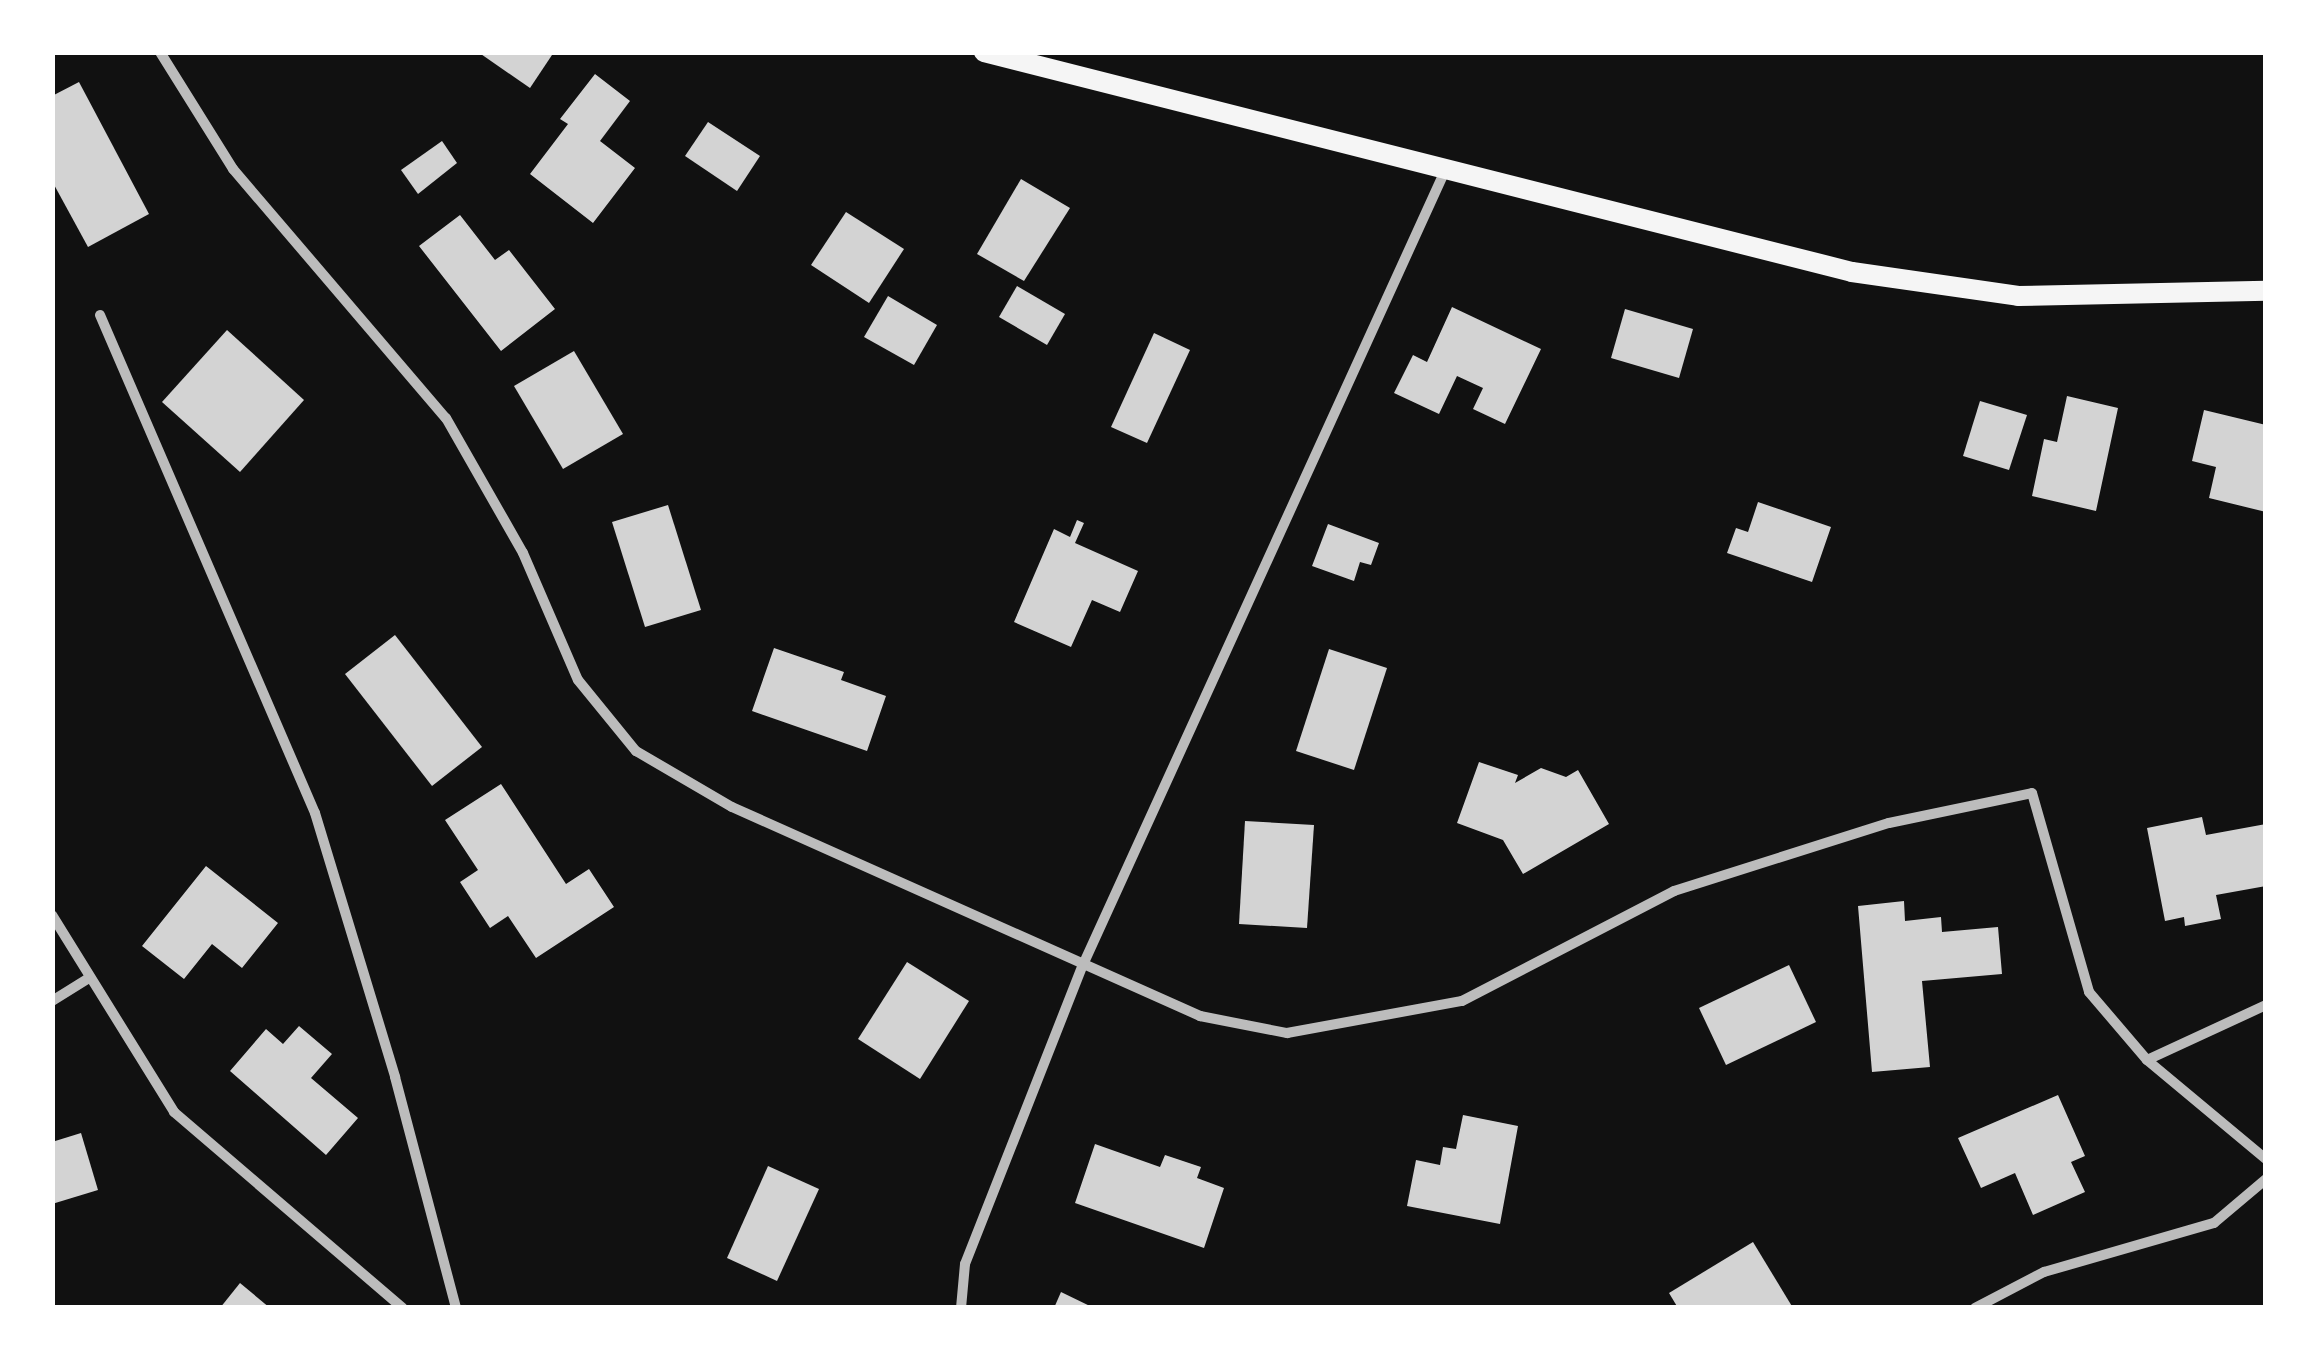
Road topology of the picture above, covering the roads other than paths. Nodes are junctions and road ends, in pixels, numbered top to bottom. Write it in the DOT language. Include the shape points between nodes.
graph roads {
  1 [pos="160,52"];
  2 [pos="984,52"];
  3 [pos="1444,173"];
  4 [pos="2266,290"];
  5 [pos="100,316"];
  6 [pos="52,915"];
  7 [pos="1082,967"];
  8 [pos="89,978"];
  9 [pos="52,1001"];
  10 [pos="2266,1005"];
  11 [pos="2146,1060"];
  12 [pos="2266,1158"];
  13 [pos="2266,1179"];
  14 [pos="403,1308"];
  15 [pos="456,1308"];
  16 [pos="961,1308"];
  17 [pos="1975,1308"];
  1 -- 7 [label="street" via="233,170 446,418 522,552 578,680 636,750 732,807"];
  2 -- 3 [label="main road"];
  3 -- 4 [label="main road" via="1852,272 2018,296"];
  3 -- 7 [label="street"];
  5 -- 15 [label="street" via="314,814 364,966"];
  6 -- 8 [label="street"];
  7 -- 11 [label="street" via="1218,1020 1287,1033 1366,1023 1462,1001 1674,891 1888,824 2032,793 2089,992"];
  7 -- 16 [label="street" via="965,1264"];
  8 -- 9 [label="street"];
  8 -- 14 [label="street" via="174,1112"];
  10 -- 11 [label="street"];
  11 -- 12 [label="street"];
  13 -- 17 [label="street" via="2214,1223 2044,1272"];
}
